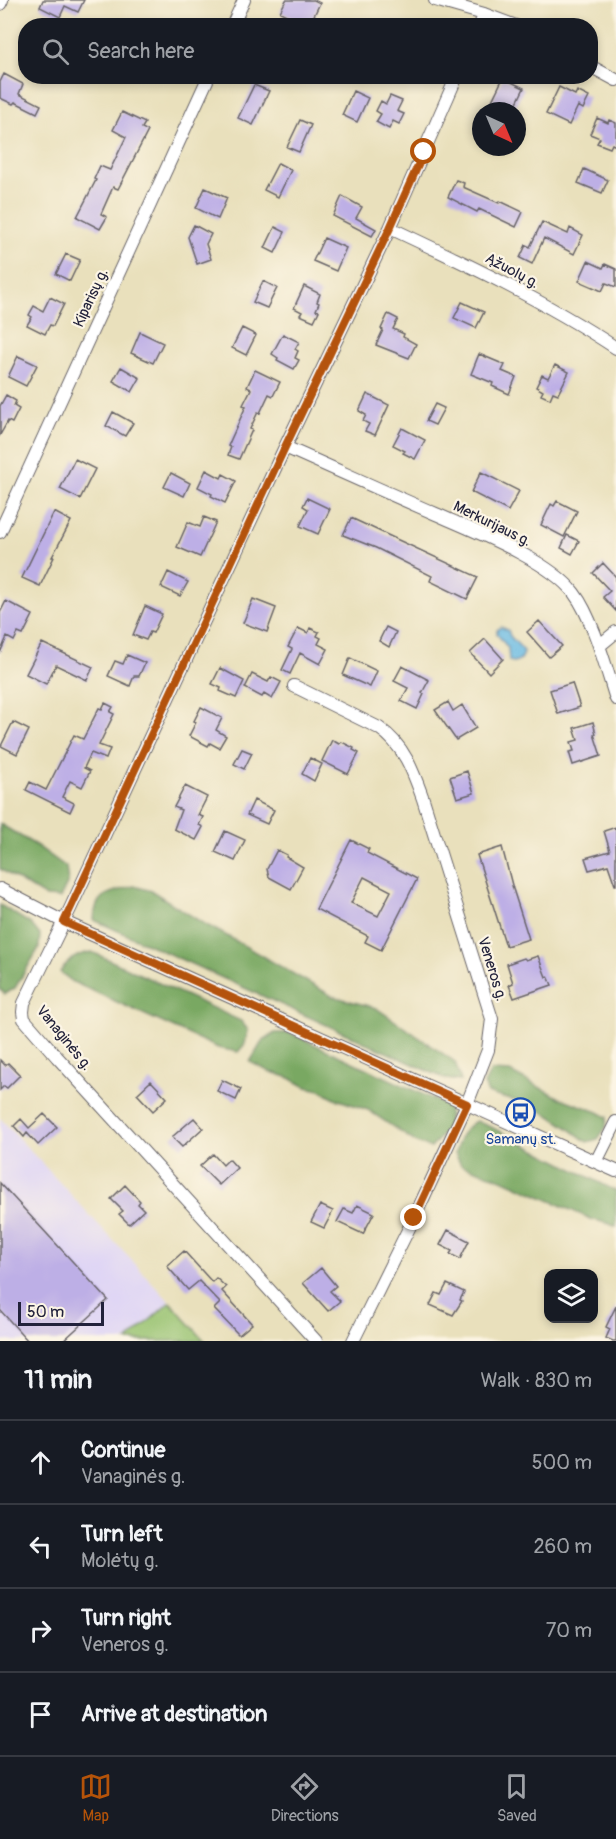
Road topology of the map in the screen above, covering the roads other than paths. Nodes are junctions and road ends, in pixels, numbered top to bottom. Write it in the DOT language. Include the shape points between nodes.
graph roads {
  1 [pos="244,0"];
  2 [pos="435,0"];
  3 [pos="236,18"];
  4 [pos="477,18"];
  5 [pos="598,70"];
  6 [pos="616,80"];
  7 [pos="205,84"];
  8 [pos="453,84"];
  9 [pos="390,228"];
  10 [pos="616,348"];
  11 [pos="285,447"];
  12 [pos="0,531"];
  13 [pos="616,632"];
  14 [pos="599,646"];
  15 [pos="294,686"];
  16 [pos="616,699"];
  17 [pos="0,889"];
  18 [pos="64,922"];
  19 [pos="467,1104"];
  20 [pos="616,1122"];
  21 [pos="596,1162"];
  22 [pos="616,1170"];
  23 [pos="316,1341"];
  24 [pos="353,1341"];
  1 -- 3 [label="street"];
  2 -- 4 [label="street"];
  5 -- 6 [label="street"];
  7 -- 12 [label="street, Kiparisų g."];
  8 -- 9 [label="street, Vanaginės g."];
  9 -- 10 [label="street, Ąžuolų g." via="500,280"];
  9 -- 11 [label="street, Vanaginės g."];
  11 -- 14 [label="street, Merkurijaus g." via="476,532 552,572 576,595"];
  11 -- 18 [label="street, Vanaginės g."];
  13 -- 14 [label="street"];
  14 -- 16 [label="street, Merkurijaus g."];
  15 -- 19 [label="street, Veneros g." via="388,734 403,752 415,778 492,1019 488,1050"];
  17 -- 18 [label="street"];
  18 -- 19 [label="street"];
  18 -- 23 [label="street, Vanaginės g." via="24,1003 24,1019"];
  19 -- 21 [label="street"];
  19 -- 24 [label="street, Veneros g."];
  20 -- 21 [label="street"];
  21 -- 22 [label="street"];
}
